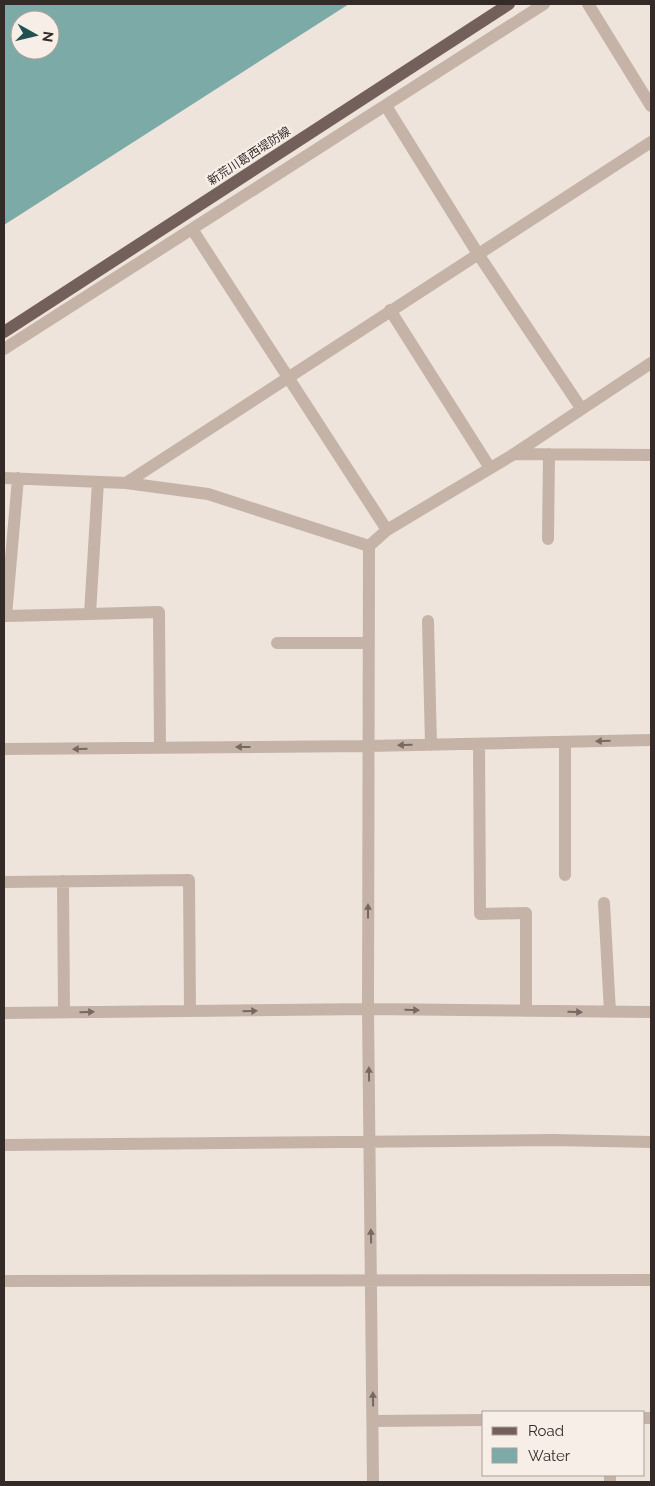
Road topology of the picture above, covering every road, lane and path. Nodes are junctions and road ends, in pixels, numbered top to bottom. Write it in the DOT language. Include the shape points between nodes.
graph roads {
  1 [pos="509,4"];
  2 [pos="544,4"];
  3 [pos="588,4"];
  4 [pos="386,106"];
  5 [pos="651,106"];
  6 [pos="651,142"];
  7 [pos="192,229"];
  8 [pos="478,254"];
  9 [pos="390,310"];
  10 [pos="4,332"];
  11 [pos="4,350"];
  12 [pos="651,363"];
  13 [pos="288,376"];
  14 [pos="581,408"];
  15 [pos="514,454"];
  16 [pos="549,454"];
  17 [pos="651,455"];
  18 [pos="490,468"];
  19 [pos="4,478"];
  20 [pos="18,478"];
  21 [pos="98,482"];
  22 [pos="126,483"];
  23 [pos="387,530"];
  24 [pos="548,539"];
  25 [pos="369,546"];
  26 [pos="90,614"];
  27 [pos="5,616"];
  28 [pos="428,621"];
  29 [pos="277,643"];
  30 [pos="369,643"];
  31 [pos="651,740"];
  32 [pos="565,742"];
  33 [pos="479,744"];
  34 [pos="431,745"];
  35 [pos="368,746"];
  36 [pos="160,748"];
  37 [pos="4,749"];
  38 [pos="565,874"];
  39 [pos="4,882"];
  40 [pos="63,882"];
  41 [pos="604,903"];
  42 [pos="368,1010"];
  43 [pos="190,1011"];
  44 [pos="526,1011"];
  45 [pos="64,1012"];
  46 [pos="610,1012"];
  47 [pos="651,1012"];
  48 [pos="4,1013"];
  49 [pos="370,1142"];
  50 [pos="651,1142"];
  51 [pos="4,1145"];
  52 [pos="372,1280"];
  53 [pos="651,1280"];
  54 [pos="4,1281"];
  55 [pos="482,1420"];
  56 [pos="373,1421"];
  57 [pos="374,1482"];
  1 -- 10 [label="main road, 新荒川葛西堤防線"];
  2 -- 4 [label="street"];
  3 -- 5 [label="street"];
  4 -- 7 [label="street"];
  4 -- 8 [label="street"];
  6 -- 8 [label="street"];
  7 -- 11 [label="street"];
  7 -- 13 [label="street"];
  8 -- 9 [label="street"];
  8 -- 14 [label="street"];
  9 -- 13 [label="street"];
  9 -- 18 [label="street"];
  12 -- 14 [label="street"];
  13 -- 22 [label="street"];
  13 -- 23 [label="street"];
  14 -- 15 [label="street"];
  15 -- 16 [label="street"];
  15 -- 18 [label="street"];
  16 -- 17 [label="street"];
  16 -- 24 [label="street"];
  18 -- 23 [label="street"];
  19 -- 20 [label="street"];
  20 -- 21 [label="street"];
  20 -- 27 [label="street"];
  21 -- 22 [label="street"];
  21 -- 26 [label="street"];
  22 -- 25 [label="street" via="208,494"];
  23 -- 25 [label="street"];
  25 -- 30 [label="street"];
  26 -- 27 [label="street"];
  26 -- 36 [label="street" via="159,612"];
  28 -- 34 [label="street"];
  29 -- 30 [label="street"];
  30 -- 35 [label="street"];
  31 -- 32 [label="street, one-way"];
  32 -- 33 [label="street"];
  32 -- 38 [label="street"];
  33 -- 34 [label="street"];
  33 -- 44 [label="street" via="480,914 526,913"];
  34 -- 35 [label="street, one-way"];
  35 -- 36 [label="street, one-way"];
  42 -- 35 [label="street, one-way"];
  36 -- 37 [label="street, one-way"];
  39 -- 40 [label="street"];
  40 -- 43 [label="street" via="189,880"];
  40 -- 45 [label="street"];
  41 -- 46 [label="street"];
  43 -- 42 [label="street, one-way"];
  42 -- 44 [label="street, one-way"];
  49 -- 42 [label="street, one-way"];
  45 -- 43 [label="street, one-way"];
  44 -- 46 [label="street, one-way"];
  45 -- 48 [label="street"];
  46 -- 47 [label="street"];
  49 -- 50 [label="street"];
  49 -- 51 [label="street"];
  52 -- 49 [label="street, one-way"];
  52 -- 53 [label="street"];
  52 -- 54 [label="street"];
  56 -- 52 [label="street, one-way"];
  55 -- 56 [label="street"];
  56 -- 57 [label="street"];
}
